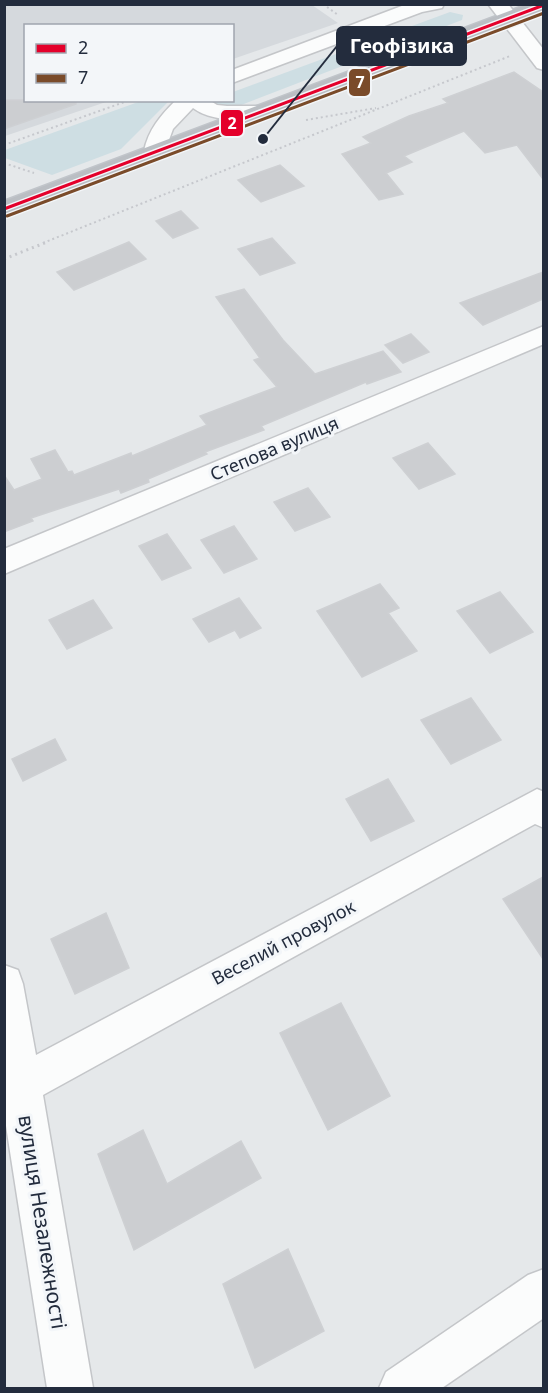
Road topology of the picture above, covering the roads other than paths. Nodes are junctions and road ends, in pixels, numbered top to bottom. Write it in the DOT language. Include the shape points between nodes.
graph roads {
  1 [pos="435,4"];
  2 [pos="543,5"];
  3 [pos="502,11"];
  4 [pos="543,64"];
  5 [pos="234,76"];
  6 [pos="187,102"];
  7 [pos="198,102"];
  8 [pos="264,111"];
  9 [pos="155,151"];
  10 [pos="7,205"];
  11 [pos="543,334"];
  12 [pos="4,562"];
  13 [pos="541,806"];
  14 [pos="4,984"];
  15 [pos="21,1085"];
  16 [pos="543,1291"];
  17 [pos="70,1389"];
  18 [pos="402,1389"];
  1 -- 5 [label="street"];
  2 -- 3 [label="highway"];
  3 -- 4 [label="street"];
  3 -- 8 [label="highway"];
  6 -- 9 [label="street" via="163,126 156,138"];
  7 -- 8 [label="street" via="216,111"];
  8 -- 9 [label="highway"];
  9 -- 10 [label="highway"];
  11 -- 12 [label="street, Степова вулиця"];
  13 -- 15 [label="street, Веселий провулок"];
  14 -- 15 [label="street, вулиця Незалежності"];
  15 -- 17 [label="street, вулиця Незалежності"];
  16 -- 18 [label="street"];
}
